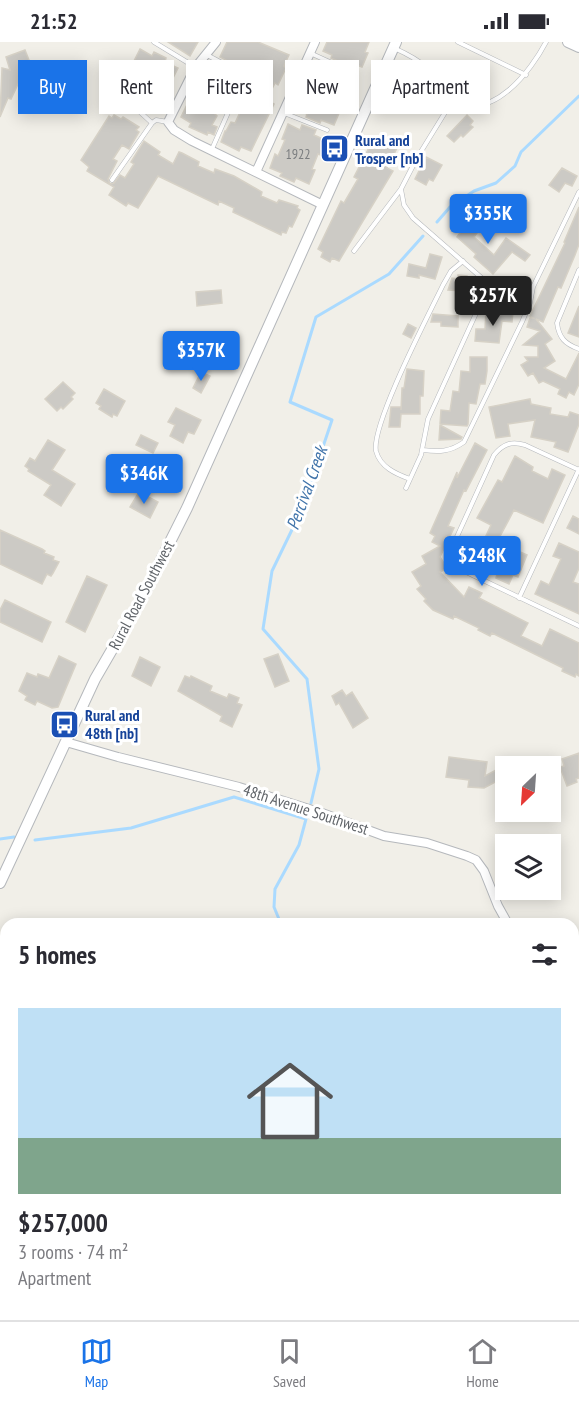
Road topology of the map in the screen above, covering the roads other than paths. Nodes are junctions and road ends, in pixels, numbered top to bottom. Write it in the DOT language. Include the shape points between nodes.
graph roads {
  1 [pos="154,42"];
  2 [pos="216,42"];
  3 [pos="315,42"];
  4 [pos="458,42"];
  5 [pos="546,42"];
  6 [pos="568,42"];
  7 [pos="394,45"];
  8 [pos="579,47"];
  9 [pos="310,53"];
  10 [pos="206,55"];
  11 [pos="202,60"];
  12 [pos="325,60"];
  13 [pos="417,60"];
  14 [pos="186,62"];
  15 [pos="526,75"];
  16 [pos="186,86"];
  17 [pos="490,100"];
  18 [pos="283,112"];
  19 [pos="142,114"];
  20 [pos="444,114"];
  21 [pos="168,122"];
  22 [pos="152,123"];
  23 [pos="327,130"];
  24 [pos="211,150"];
  25 [pos="256,172"];
  26 [pos="112,180"];
  27 [pos="402,189"];
  28 [pos="579,192"];
  29 [pos="323,205"];
  30 [pos="354,251"];
  31 [pos="463,261"];
  32 [pos="579,270"];
  33 [pos="495,286"];
  34 [pos="533,286"];
  35 [pos="579,349"];
  36 [pos="423,450"];
  37 [pos="579,469"];
  38 [pos="410,479"];
  39 [pos="406,488"];
  40 [pos="519,598"];
  41 [pos="579,626"];
  42 [pos="66,742"];
  43 [pos="0,883"];
  44 [pos="505,918"];
  1 -- 14 [label="lane"];
  2 -- 10 [label="street"];
  3 -- 9 [label="street"];
  4 -- 15 [label="lane"];
  5 -- 15 [label="lane"];
  6 -- 8 [label="street"];
  7 -- 13 [label="lane"];
  7 -- 29 [label="street, Rural Road Southwest"];
  9 -- 12 [label="lane"];
  9 -- 18 [label="street"];
  10 -- 11 [label="street"];
  10 -- 24 [label="lane" via="241,73 242,81"];
  15 -- 17 [label="lane"];
  16 -- 21 [label="street"];
  18 -- 23 [label="lane"];
  18 -- 25 [label="street"];
  19 -- 22 [label="lane"];
  20 -- 27 [label="lane"];
  21 -- 22 [label="lane"];
  21 -- 24 [label="street" via="174,130"];
  22 -- 26 [label="lane"];
  24 -- 25 [label="street"];
  25 -- 29 [label="street"];
  27 -- 30 [label="lane"];
  27 -- 31 [label="lane" via="404,205 413,218"];
  28 -- 34 [label="lane"];
  29 -- 42 [label="street, Rural Road Southwest" via="182,518 95,679"];
  31 -- 33 [label="lane"];
  31 -- 38 [label="lane" via="443,285 391,395 376,437 379,459 395,473"];
  32 -- 35 [label="lane" via="556,323 562,340"];
  33 -- 34 [label="lane"];
  33 -- 36 [label="lane" via="478,309 428,419"];
  34 -- 36 [label="lane" via="522,322 464,442 445,452"];
  36 -- 38 [label="lane"];
  37 -- 40 [label="lane"];
  37 -- 40 [label="lane" via="525,445 507,444 494,456 474,498 455,541 454,558 466,572"];
  38 -- 39 [label="lane"];
  40 -- 41 [label="lane"];
  42 -- 43 [label="street, Rural Road Southwest"];
  42 -- 44 [label="street, 48th Avenue Southwest" via="239,787 384,836 427,843 467,856 484,871"];
}
